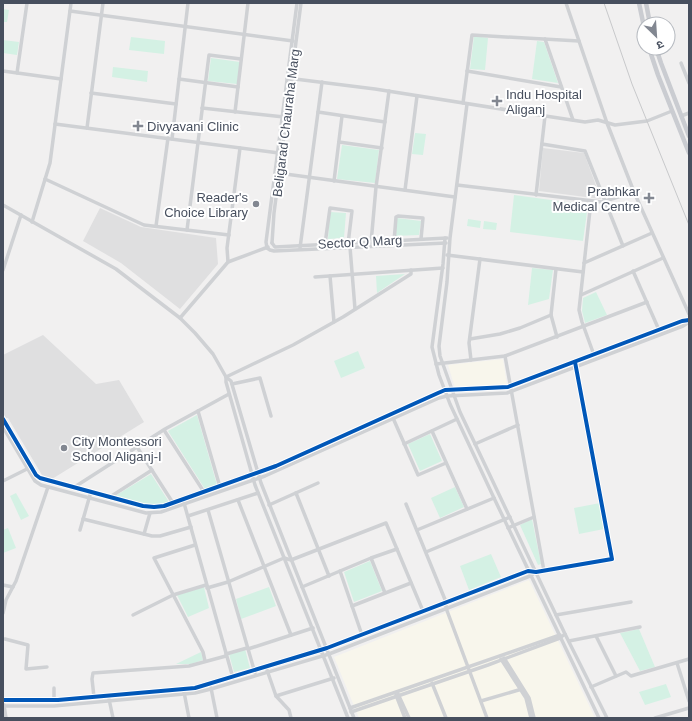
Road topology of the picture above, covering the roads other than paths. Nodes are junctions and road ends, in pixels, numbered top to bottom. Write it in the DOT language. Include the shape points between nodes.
graph roads {
  1 [pos="27,3"];
  2 [pos="71,3"];
  3 [pos="102,3"];
  4 [pos="188,3"];
  5 [pos="248,3"];
  6 [pos="297,3"];
  7 [pos="301,3"];
  8 [pos="566,3"];
  9 [pos="640,3"];
  10 [pos="646,3"];
  11 [pos="70,11"];
  12 [pos="101,15"];
  13 [pos="642,16"];
  14 [pos="648,16"];
  15 [pos="186,26"];
  16 [pos="244,34"];
  17 [pos="545,39"];
  18 [pos="294,41"];
  19 [pos="579,41"];
  20 [pos="652,56"];
  21 [pos="659,56"];
  22 [pos="241,59"];
  23 [pos="681,63"];
  24 [pos="3,70"];
  25 [pos="467,71"];
  26 [pos="17,73"];
  27 [pos="289,78"];
  28 [pos="61,79"];
  29 [pos="179,79"];
  30 [pos="322,82"];
  31 [pos="205,83"];
  32 [pos="689,83"];
  33 [pos="238,87"];
  34 [pos="561,87"];
  35 [pos="389,92"];
  36 [pos="91,93"];
  37 [pos="417,96"];
  38 [pos="465,103"];
  39 [pos="176,104"];
  40 [pos="202,108"];
  41 [pos="672,111"];
  42 [pos="235,112"];
  43 [pos="318,112"];
  44 [pos="689,113"];
  45 [pos="342,116"];
  46 [pos="545,116"];
  47 [pos="681,116"];
  48 [pos="284,117"];
  49 [pos="573,120"];
  50 [pos="385,122"];
  51 [pos="607,123"];
  52 [pos="55,124"];
  53 [pos="87,128"];
  54 [pos="689,136"];
  55 [pos="170,139"];
  56 [pos="198,142"];
  57 [pos="339,142"];
  58 [pos="542,144"];
  59 [pos="240,148"];
  60 [pos="382,148"];
  61 [pos="280,153"];
  62 [pos="689,153"];
  63 [pos="274,173"];
  64 [pos="280,174"];
  65 [pos="309,178"];
  66 [pos="45,179"];
  67 [pos="334,181"];
  68 [pos="457,185"];
  69 [pos="376,187"];
  70 [pos="405,190"];
  71 [pos="634,192"];
  72 [pos="536,195"];
  73 [pos="455,197"];
  74 [pos="591,201"];
  75 [pos="605,202"];
  76 [pos="3,205"];
  77 [pos="21,216"];
  78 [pos="32,222"];
  79 [pos="156,226"];
  80 [pos="187,230"];
  81 [pos="652,233"];
  82 [pos="229,235"];
  83 [pos="448,238"];
  84 [pos="421,239"];
  85 [pos="371,242"];
  86 [pos="272,243"];
  87 [pos="394,243"];
  88 [pos="447,243"];
  89 [pos="325,244"];
  90 [pos="349,245"];
  91 [pos="371,246"];
  92 [pos="623,246"];
  93 [pos="267,248"];
  94 [pos="300,248"];
  95 [pos="446,255"];
  96 [pos="663,258"];
  97 [pos="480,259"];
  98 [pos="228,262"];
  99 [pos="584,263"];
  100 [pos="443,268"];
  101 [pos="448,268"];
  102 [pos="556,269"];
  103 [pos="3,270"];
  104 [pos="411,270"];
  105 [pos="633,271"];
  106 [pos="583,272"];
  107 [pos="352,274"];
  108 [pos="330,276"];
  109 [pos="315,277"];
  110 [pos="581,296"];
  111 [pos="647,302"];
  112 [pos="355,309"];
  113 [pos="689,314"];
  114 [pos="551,315"];
  115 [pos="180,318"];
  116 [pos="689,321"];
  117 [pos="334,322"];
  118 [pos="584,327"];
  119 [pos="659,330"];
  120 [pos="557,337"];
  121 [pos="470,339"];
  122 [pos="594,355"];
  123 [pos="505,356"];
  124 [pos="471,360"];
  125 [pos="575,362"];
  126 [pos="442,363"];
  127 [pos="436,364"];
  128 [pos="576,368"];
  129 [pos="226,377"];
  130 [pos="232,384"];
  131 [pos="511,386"];
  132 [pos="445,390"];
  133 [pos="452,390"];
  134 [pos="512,391"];
  135 [pos="230,394"];
  136 [pos="454,395"];
  137 [pos="447,396"];
  138 [pos="198,411"];
  139 [pos="271,416"];
  140 [pos="393,418"];
  141 [pos="457,419"];
  142 [pos="4,421"];
  143 [pos="518,425"];
  144 [pos="3,427"];
  145 [pos="164,430"];
  146 [pos="432,431"];
  147 [pos="329,444"];
  148 [pos="404,444"];
  149 [pos="475,444"];
  150 [pos="137,447"];
  151 [pos="446,463"];
  152 [pos="30,468"];
  153 [pos="152,470"];
  154 [pos="258,473"];
  155 [pos="252,475"];
  156 [pos="259,478"];
  157 [pos="253,480"];
  158 [pos="3,481"];
  159 [pos="318,483"];
  160 [pos="48,487"];
  161 [pos="220,487"];
  162 [pos="73,488"];
  163 [pos="91,492"];
  164 [pos="204,492"];
  165 [pos="71,493"];
  166 [pos="258,493"];
  167 [pos="296,493"];
  168 [pos="89,497"];
  169 [pos="110,497"];
  170 [pos="494,498"];
  171 [pos="183,500"];
  172 [pos="238,500"];
  173 [pos="173,503"];
  174 [pos="184,504"];
  175 [pos="269,504"];
  176 [pos="406,504"];
  177 [pos="467,509"];
  178 [pos="208,510"];
  179 [pos="150,513"];
  180 [pos="188,516"];
  181 [pos="510,517"];
  182 [pos="534,517"];
  183 [pos="83,519"];
  184 [pos="504,520"];
  185 [pos="514,525"];
  186 [pos="191,527"];
  187 [pos="508,528"];
  188 [pos="80,530"];
  189 [pos="417,530"];
  190 [pos="144,534"];
  191 [pos="195,545"];
  192 [pos="318,549"];
  193 [pos="397,549"];
  194 [pos="426,552"];
  195 [pos="284,558"];
  196 [pos="371,558"];
  197 [pos="292,560"];
  198 [pos="264,567"];
  199 [pos="544,570"];
  200 [pos="340,571"];
  201 [pos="528,571"];
  202 [pos="536,572"];
  203 [pos="329,576"];
  204 [pos="530,576"];
  205 [pos="228,582"];
  206 [pos="411,583"];
  207 [pos="3,585"];
  208 [pos="207,586"];
  209 [pos="13,587"];
  210 [pos="302,587"];
  211 [pos="385,593"];
  212 [pos="173,595"];
  213 [pos="446,602"];
  214 [pos="631,602"];
  215 [pos="352,606"];
  216 [pos="446,608"];
  217 [pos="423,611"];
  218 [pos="3,613"];
  219 [pos="133,615"];
  220 [pos="556,615"];
  221 [pos="318,627"];
  222 [pos="640,627"];
  223 [pos="312,629"];
  224 [pos="565,634"];
  225 [pos="291,635"];
  226 [pos="362,635"];
  227 [pos="596,636"];
  228 [pos="559,637"];
  229 [pos="6,639"];
  230 [pos="569,641"];
  231 [pos="248,648"];
  232 [pos="326,648"];
  233 [pos="321,650"];
  234 [pos="329,654"];
  235 [pos="226,655"];
  236 [pos="323,656"];
  237 [pos="502,658"];
  238 [pos="689,659"];
  239 [pos="205,661"];
  240 [pos="677,663"];
  241 [pos="266,667"];
  242 [pos="47,668"];
  243 [pos="469,669"];
  244 [pos="254,670"];
  245 [pos="267,672"];
  246 [pos="256,676"];
  247 [pos="616,676"];
  248 [pos="233,677"];
  249 [pos="338,677"];
  250 [pos="332,678"];
  251 [pos="234,682"];
  252 [pos="431,682"];
  253 [pos="210,684"];
  254 [pos="591,687"];
  255 [pos="54,688"];
  256 [pos="183,689"];
  257 [pos="211,689"];
  258 [pos="522,689"];
  259 [pos="184,694"];
  260 [pos="397,695"];
  261 [pos="109,696"];
  262 [pos="276,696"];
  263 [pos="94,697"];
  264 [pos="3,700"];
  265 [pos="54,700"];
  266 [pos="109,701"];
  267 [pos="481,701"];
  268 [pos="689,701"];
  269 [pos="4,706"];
  270 [pos="689,708"];
  271 [pos="350,710"];
  272 [pos="6,718"];
  273 [pos="113,718"];
  274 [pos="189,718"];
  275 [pos="217,718"];
  276 [pos="290,718"];
  277 [pos="348,718"];
  278 [pos="354,718"];
  279 [pos="406,718"];
  280 [pos="446,718"];
  281 [pos="487,718"];
  282 [pos="531,718"];
  283 [pos="534,718"];
  284 [pos="598,718"];
  285 [pos="607,718"];
  286 [pos="655,718"];
  1 -- 26 [label="street"];
  2 -- 11 [label="street"];
  3 -- 12 [label="street"];
  4 -- 15 [label="street"];
  5 -- 16 [label="street"];
  6 -- 18 [label="street"];
  7 -- 18 [label="street, Beligarad Chauraha Marg"];
  8 -- 19 [label="street"];
  9 -- 13 [label="main road"];
  10 -- 14 [label="main road"];
  11 -- 12 [label="street"];
  11 -- 28 [label="street"];
  12 -- 15 [label="street"];
  12 -- 36 [label="street"];
  15 -- 16 [label="street"];
  15 -- 29 [label="street"];
  16 -- 18 [label="street"];
  16 -- 22 [label="street"];
  17 -- 19 [label="street"];
  17 -- 25 [label="street" via="472,35"];
  17 -- 34 [label="street"];
  18 -- 27 [label="street, Beligarad Chauraha Marg"];
  19 -- 51 [label="street"];
  20 -- 41 [label="main road"];
  21 -- 47 [label="main road"];
  22 -- 31 [label="street" via="209,55"];
  22 -- 33 [label="street"];
  23 -- 32 [label="street"];
  24 -- 26 [label="street"];
  25 -- 34 [label="street"];
  25 -- 38 [label="street"];
  26 -- 28 [label="street"];
  27 -- 30 [label="street"];
  27 -- 48 [label="street, Beligarad Chauraha Marg"];
  28 -- 52 [label="street"];
  29 -- 31 [label="street"];
  29 -- 39 [label="street"];
  30 -- 35 [label="street"];
  30 -- 43 [label="street"];
  31 -- 33 [label="street"];
  31 -- 40 [label="street"];
  33 -- 42 [label="street"];
  34 -- 49 [label="street"];
  35 -- 37 [label="street"];
  35 -- 50 [label="street"];
  36 -- 39 [label="street"];
  36 -- 53 [label="street"];
  37 -- 38 [label="street"];
  37 -- 70 [label="street"];
  38 -- 46 [label="street"];
  38 -- 68 [label="street"];
  39 -- 55 [label="street"];
  40 -- 42 [label="street"];
  40 -- 56 [label="street"];
  41 -- 51 [label="street" via="637,123 615,126"];
  41 -- 62 [label="main road"];
  42 -- 48 [label="street"];
  43 -- 45 [label="street"];
  43 -- 65 [label="street"];
  44 -- 47 [label="street"];
  45 -- 50 [label="street"];
  45 -- 57 [label="street"];
  46 -- 49 [label="street"];
  46 -- 58 [label="street"];
  47 -- 54 [label="main road"];
  48 -- 61 [label="street, Beligarad Chauraha Marg"];
  49 -- 51 [label="street" via="598,120"];
  50 -- 60 [label="street"];
  51 -- 71 [label="street"];
  52 -- 53 [label="street"];
  52 -- 66 [label="street" via="50,163"];
  53 -- 55 [label="street"];
  55 -- 56 [label="street"];
  55 -- 79 [label="street"];
  56 -- 59 [label="street"];
  56 -- 80 [label="street"];
  57 -- 60 [label="street"];
  57 -- 67 [label="street"];
  58 -- 72 [label="street"];
  58 -- 75 [label="street" via="585,151"];
  59 -- 61 [label="street"];
  59 -- 82 [label="street"];
  60 -- 69 [label="street"];
  61 -- 63 [label="street"];
  61 -- 64 [label="street, Beligarad Chauraha Marg"];
  63 -- 64 [label="street"];
  63 -- 93 [label="street"];
  64 -- 65 [label="street"];
  64 -- 86 [label="street, Beligarad Chauraha Marg"];
  65 -- 67 [label="street"];
  65 -- 94 [label="street"];
  66 -- 78 [label="street"];
  66 -- 79 [label="street" via="144,225"];
  67 -- 69 [label="street"];
  68 -- 72 [label="street"];
  68 -- 73 [label="street"];
  69 -- 70 [label="street"];
  69 -- 85 [label="street"];
  70 -- 73 [label="street"];
  71 -- 75 [label="street"];
  71 -- 81 [label="street"];
  72 -- 74 [label="street"];
  73 -- 83 [label="street"];
  74 -- 75 [label="street"];
  74 -- 99 [label="street"];
  75 -- 92 [label="street"];
  76 -- 77 [label="street"];
  77 -- 78 [label="street"];
  77 -- 103 [label="street"];
  78 -- 115 [label="street" via="116,269"];
  79 -- 80 [label="street"];
  80 -- 82 [label="street"];
  81 -- 92 [label="street"];
  81 -- 96 [label="street"];
  82 -- 98 [label="street"];
  83 -- 84 [label="street, Sector Q Marg"];
  83 -- 88 [label="street"];
  84 -- 87 [label="street, Sector Q Marg"];
  84 -- 87 [label="street" via="423,218 398,216"];
  85 -- 87 [label="street, Sector Q Marg"];
  85 -- 90 [label="street, Sector Q Marg"];
  85 -- 91 [label="street"];
  86 -- 93 [label="street"];
  86 -- 94 [label="street, Sector Q Marg" via="275,247"];
  87 -- 88 [label="street"];
  87 -- 91 [label="street"];
  88 -- 95 [label="street"];
  89 -- 90 [label="street, Sector Q Marg"];
  89 -- 90 [label="street" via="330,208 352,211"];
  89 -- 94 [label="street, Sector Q Marg"];
  90 -- 91 [label="street"];
  90 -- 94 [label="street"];
  90 -- 107 [label="street"];
  92 -- 99 [label="street"];
  93 -- 94 [label="street" via="274,251"];
  93 -- 98 [label="street"];
  95 -- 97 [label="street"];
  95 -- 100 [label="street"];
  95 -- 101 [label="street"];
  96 -- 105 [label="street"];
  96 -- 113 [label="street"];
  97 -- 102 [label="street"];
  97 -- 121 [label="street"];
  98 -- 115 [label="street"];
  99 -- 106 [label="street"];
  100 -- 101 [label="street"];
  100 -- 104 [label="street"];
  100 -- 127 [label="street" via="432,347"];
  101 -- 126 [label="street" via="439,346"];
  102 -- 106 [label="street"];
  102 -- 114 [label="street"];
  104 -- 107 [label="street"];
  104 -- 112 [label="street" via="411,274"];
  105 -- 110 [label="street"];
  105 -- 111 [label="street"];
  106 -- 110 [label="street"];
  107 -- 108 [label="street"];
  107 -- 112 [label="street"];
  108 -- 109 [label="street"];
  108 -- 117 [label="street"];
  110 -- 118 [label="street" via="579,310"];
  111 -- 118 [label="street"];
  111 -- 119 [label="street"];
  112 -- 117 [label="street"];
  114 -- 120 [label="street"];
  114 -- 121 [label="street" via="500,334"];
  115 -- 129 [label="street" via="213,354"];
  116 -- 119 [label="street" via="682,321"];
  116 -- 128 [label="street" via="683,326"];
  117 -- 129 [label="street"];
  118 -- 120 [label="street"];
  118 -- 122 [label="street"];
  119 -- 122 [label="street"];
  120 -- 123 [label="street"];
  121 -- 124 [label="street"];
  122 -- 125 [label="street"];
  123 -- 124 [label="street"];
  123 -- 131 [label="street"];
  124 -- 126 [label="street"];
  125 -- 128 [label="street"];
  125 -- 131 [label="street"];
  126 -- 127 [label="street"];
  126 -- 133 [label="street"];
  127 -- 132 [label="street"];
  128 -- 134 [label="street"];
  128 -- 199 [label="street" via="612,559"];
  129 -- 130 [label="street"];
  129 -- 135 [label="street"];
  130 -- 139 [label="street" via="260,378"];
  130 -- 154 [label="street"];
  131 -- 133 [label="street"];
  131 -- 134 [label="street"];
  132 -- 133 [label="street"];
  132 -- 137 [label="street"];
  132 -- 147 [label="street"];
  133 -- 136 [label="street"];
  134 -- 136 [label="street"];
  134 -- 143 [label="street"];
  135 -- 138 [label="street"];
  135 -- 155 [label="street"];
  136 -- 137 [label="street"];
  136 -- 149 [label="street"];
  137 -- 140 [label="street"];
  137 -- 141 [label="street"];
  138 -- 145 [label="street"];
  138 -- 161 [label="street"];
  140 -- 147 [label="street"];
  140 -- 148 [label="street"];
  141 -- 146 [label="street"];
  141 -- 170 [label="street"];
  142 -- 152 [label="street"];
  143 -- 149 [label="street"];
  143 -- 182 [label="street"];
  144 -- 152 [label="street"];
  145 -- 150 [label="street"];
  145 -- 164 [label="street"];
  146 -- 148 [label="street"];
  146 -- 151 [label="street"];
  147 -- 154 [label="street"];
  147 -- 156 [label="street"];
  148 -- 151 [label="street" via="418,475"];
  149 -- 181 [label="street"];
  150 -- 153 [label="street"];
  150 -- 162 [label="street"];
  151 -- 177 [label="street"];
  152 -- 158 [label="street"];
  152 -- 160 [label="street" via="35,481"];
  152 -- 162 [label="street" via="40,478"];
  153 -- 169 [label="street"];
  153 -- 173 [label="street"];
  154 -- 155 [label="street"];
  154 -- 156 [label="street"];
  155 -- 157 [label="street"];
  155 -- 161 [label="street"];
  156 -- 157 [label="street"];
  156 -- 175 [label="street"];
  157 -- 166 [label="street"];
  157 -- 174 [label="street"];
  159 -- 167 [label="street"];
  160 -- 165 [label="street"];
  160 -- 209 [label="street"];
  161 -- 164 [label="street"];
  162 -- 163 [label="street"];
  162 -- 165 [label="street"];
  163 -- 168 [label="street"];
  163 -- 169 [label="street"];
  164 -- 171 [label="street"];
  165 -- 168 [label="street"];
  166 -- 172 [label="street"];
  166 -- 195 [label="street"];
  167 -- 175 [label="street"];
  167 -- 192 [label="street"];
  168 -- 179 [label="street"];
  168 -- 183 [label="street"];
  169 -- 173 [label="street" via="154,508"];
  170 -- 177 [label="street"];
  170 -- 184 [label="street"];
  171 -- 173 [label="street"];
  171 -- 174 [label="street"];
  172 -- 178 [label="street"];
  172 -- 198 [label="street"];
  174 -- 179 [label="street"];
  174 -- 180 [label="street"];
  175 -- 197 [label="street"];
  176 -- 189 [label="street"];
  177 -- 189 [label="street"];
  178 -- 180 [label="street"];
  178 -- 205 [label="street"];
  179 -- 190 [label="street"];
  180 -- 186 [label="street"];
  181 -- 184 [label="street"];
  181 -- 185 [label="street"];
  182 -- 185 [label="street"];
  182 -- 199 [label="street"];
  183 -- 188 [label="street"];
  183 -- 190 [label="street"];
  184 -- 187 [label="street"];
  184 -- 194 [label="street"];
  185 -- 187 [label="street"];
  185 -- 202 [label="street"];
  186 -- 190 [label="street" via="160,536"];
  186 -- 191 [label="street"];
  187 -- 201 [label="street"];
  189 -- 194 [label="street"];
  191 -- 208 [label="street"];
  191 -- 212 [label="street" via="154,558"];
  192 -- 193 [label="street" via="386,522"];
  192 -- 197 [label="street"];
  192 -- 203 [label="street"];
  193 -- 196 [label="street"];
  193 -- 206 [label="street"];
  194 -- 213 [label="street"];
  195 -- 197 [label="street"];
  195 -- 198 [label="street"];
  195 -- 223 [label="street"];
  196 -- 200 [label="street"];
  196 -- 211 [label="street"];
  197 -- 210 [label="street"];
  198 -- 205 [label="street"];
  198 -- 225 [label="street"];
  199 -- 202 [label="street"];
  200 -- 203 [label="street"];
  200 -- 215 [label="street"];
  201 -- 202 [label="street"];
  201 -- 204 [label="street"];
  201 -- 213 [label="street"];
  202 -- 204 [label="street"];
  202 -- 220 [label="street"];
  203 -- 210 [label="street"];
  204 -- 216 [label="street"];
  204 -- 228 [label="street"];
  205 -- 208 [label="street"];
  205 -- 231 [label="street"];
  206 -- 211 [label="street"];
  206 -- 217 [label="street"];
  207 -- 209 [label="street"];
  208 -- 212 [label="street"];
  208 -- 235 [label="street"];
  209 -- 218 [label="street"];
  210 -- 221 [label="street"];
  211 -- 215 [label="street"];
  212 -- 219 [label="street"];
  212 -- 239 [label="street" via="203,652"];
  213 -- 216 [label="street"];
  213 -- 217 [label="street"];
  214 -- 220 [label="street"];
  215 -- 226 [label="street"];
  216 -- 234 [label="street"];
  216 -- 243 [label="street"];
  217 -- 226 [label="street"];
  220 -- 224 [label="street"];
  221 -- 223 [label="street"];
  221 -- 232 [label="street"];
  222 -- 227 [label="street"];
  223 -- 225 [label="street"];
  223 -- 233 [label="street"];
  224 -- 228 [label="street"];
  224 -- 230 [label="street"];
  225 -- 231 [label="street"];
  226 -- 232 [label="street"];
  227 -- 230 [label="street"];
  227 -- 247 [label="street"];
  228 -- 237 [label="street"];
  228 -- 284 [label="street"];
  229 -- 242 [label="street" via="28,645 26,669"];
  230 -- 254 [label="street"];
  231 -- 235 [label="street"];
  231 -- 244 [label="street"];
  232 -- 233 [label="street"];
  232 -- 234 [label="street"];
  233 -- 236 [label="street"];
  233 -- 241 [label="street"];
  234 -- 236 [label="street"];
  234 -- 249 [label="street"];
  235 -- 239 [label="street"];
  235 -- 248 [label="street"];
  236 -- 245 [label="street"];
  236 -- 250 [label="street"];
  237 -- 243 [label="street"];
  237 -- 258 [label="street"];
  238 -- 240 [label="street"];
  239 -- 263 [label="street" via="189,666 93,673"];
  240 -- 247 [label="street" via="631,676 626,672"];
  240 -- 268 [label="street"];
  241 -- 244 [label="street"];
  241 -- 245 [label="street"];
  243 -- 252 [label="street"];
  243 -- 267 [label="street"];
  244 -- 246 [label="street"];
  244 -- 248 [label="street"];
  245 -- 246 [label="street"];
  245 -- 262 [label="street"];
  246 -- 251 [label="street"];
  247 -- 254 [label="street"];
  248 -- 251 [label="street"];
  248 -- 253 [label="street"];
  249 -- 250 [label="street"];
  249 -- 271 [label="street"];
  250 -- 262 [label="street"];
  250 -- 277 [label="street"];
  251 -- 257 [label="street"];
  252 -- 260 [label="street"];
  252 -- 280 [label="street"];
  253 -- 256 [label="street"];
  253 -- 257 [label="street"];
  254 -- 285 [label="street"];
  255 -- 265 [label="street"];
  256 -- 259 [label="street"];
  256 -- 261 [label="street"];
  257 -- 259 [label="street"];
  257 -- 275 [label="street"];
  258 -- 267 [label="street"];
  258 -- 282 [label="street"];
  258 -- 283 [label="street" via="529,698"];
  259 -- 266 [label="street"];
  259 -- 274 [label="street"];
  260 -- 271 [label="street"];
  260 -- 279 [label="street"];
  261 -- 263 [label="street"];
  261 -- 266 [label="street"];
  262 -- 276 [label="street" via="289,710"];
  263 -- 265 [label="street"];
  264 -- 265 [label="street"];
  264 -- 269 [label="street"];
  266 -- 269 [label="street" via="54,706"];
  266 -- 273 [label="street"];
  267 -- 281 [label="street"];
  269 -- 272 [label="street"];
  270 -- 286 [label="street"];
  271 -- 278 [label="street"];
}
